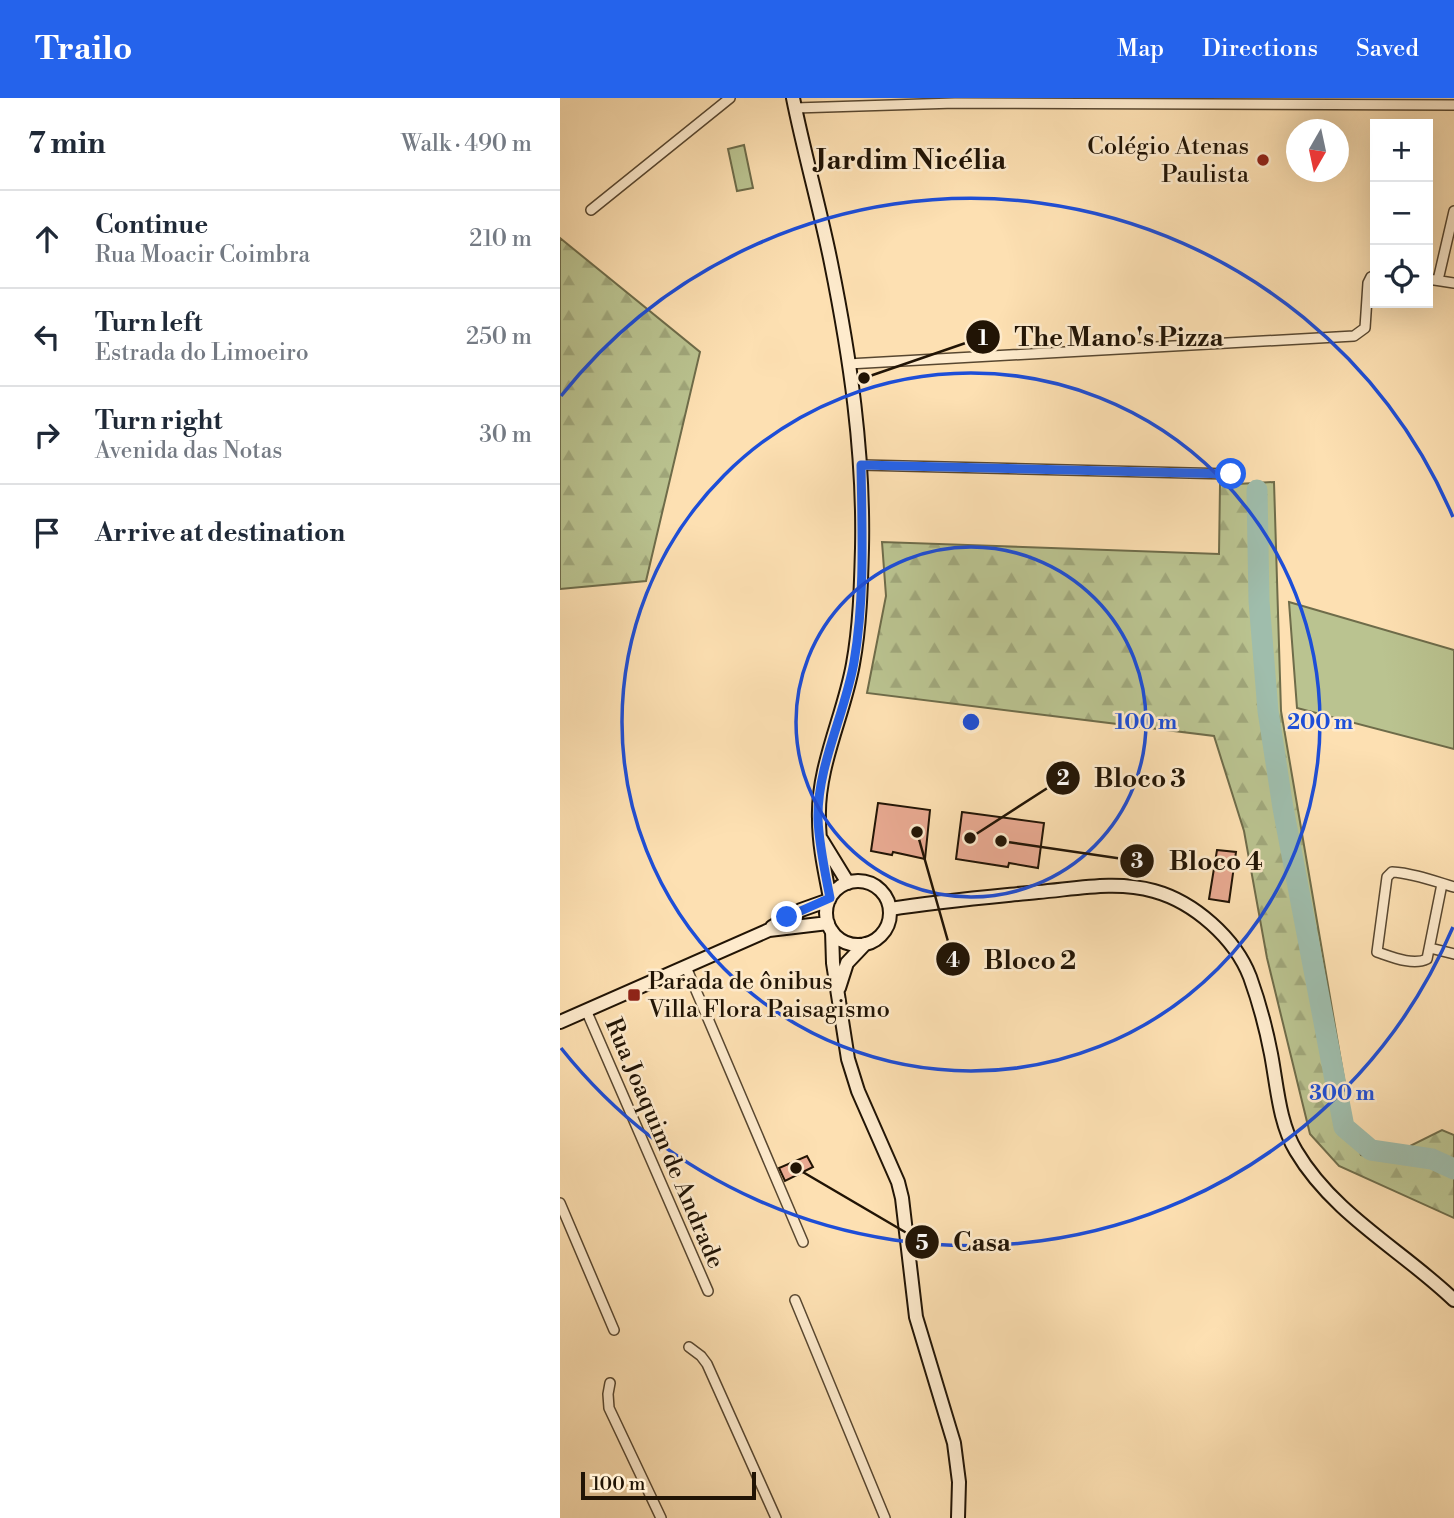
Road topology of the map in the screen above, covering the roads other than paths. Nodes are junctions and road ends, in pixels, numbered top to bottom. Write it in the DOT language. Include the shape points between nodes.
graph roads {
  1 [pos="730,98"];
  2 [pos="794,103"];
  3 [pos="1454,105"];
  4 [pos="591,210"];
  5 [pos="1454,211"];
  6 [pos="1370,279"];
  7 [pos="1433,279"];
  8 [pos="1454,283"];
  9 [pos="848,364"];
  10 [pos="861,465"];
  11 [pos="1231,474"];
  12 [pos="821,839"];
  13 [pos="848,883"];
  14 [pos="1442,884"];
  15 [pos="1454,887"];
  16 [pos="830,899"];
  17 [pos="890,909"];
  18 [pos="830,927"];
  19 [pos="769,930"];
  20 [pos="865,944"];
  21 [pos="1430,948"];
  22 [pos="1454,954"];
  23 [pos="686,967"];
  24 [pos="839,992"];
  25 [pos="586,1010"];
  26 [pos="560,1022"];
  27 [pos="560,1203"];
  28 [pos="803,1242"];
  29 [pos="708,1291"];
  30 [pos="1453,1299"];
  31 [pos="795,1300"];
  32 [pos="614,1330"];
  33 [pos="690,1347"];
  34 [pos="610,1382"];
  35 [pos="661,1518"];
  36 [pos="776,1518"];
  37 [pos="885,1518"];
  38 [pos="958,1518"];
  1 -- 4 [label="street"];
  2 -- 3 [label="street"];
  2 -- 9 [label="main road" via="831,262"];
  5 -- 7 [label="street"];
  6 -- 9 [label="street" via="1365,328 1347,337"];
  7 -- 8 [label="street"];
  9 -- 10 [label="main road"];
  10 -- 11 [label="street"];
  10 -- 12 [label="main road" via="857,639 824,778 818,819"];
  12 -- 13 [label="main road"];
  12 -- 16 [label="main road"];
  13 -- 16 [label="main road"];
  13 -- 17 [label="main road" via="875,886"];
  14 -- 15 [label="street"];
  14 -- 21 [label="street"];
  14 -- 21 [label="street" via="1400,872 1387,877 1377,953 1421,962"];
  16 -- 18 [label="main road" via="826,911"];
  16 -- 19 [label="main road"];
  17 -- 20 [label="main road" via="884,931"];
  17 -- 30 [label="main road" via="1116,886 1155,891 1197,913 1225,936 1250,977 1294,1149 1347,1212"];
  18 -- 19 [label="main road"];
  18 -- 20 [label="main road" via="846,943"];
  18 -- 24 [label="main road"];
  19 -- 23 [label="main road"];
  20 -- 24 [label="main road" via="847,963"];
  21 -- 22 [label="street"];
  23 -- 25 [label="main road"];
  23 -- 28 [label="street"];
  24 -- 38 [label="main road" via="848,1059 902,1198 916,1317 954,1443"];
  25 -- 26 [label="main road"];
  25 -- 29 [label="street, Rua Joaquim de Andrade"];
  27 -- 32 [label="street"];
  31 -- 37 [label="street"];
  33 -- 36 [label="street" via="704,1359"];
  34 -- 35 [label="street" via="609,1408"];
}
